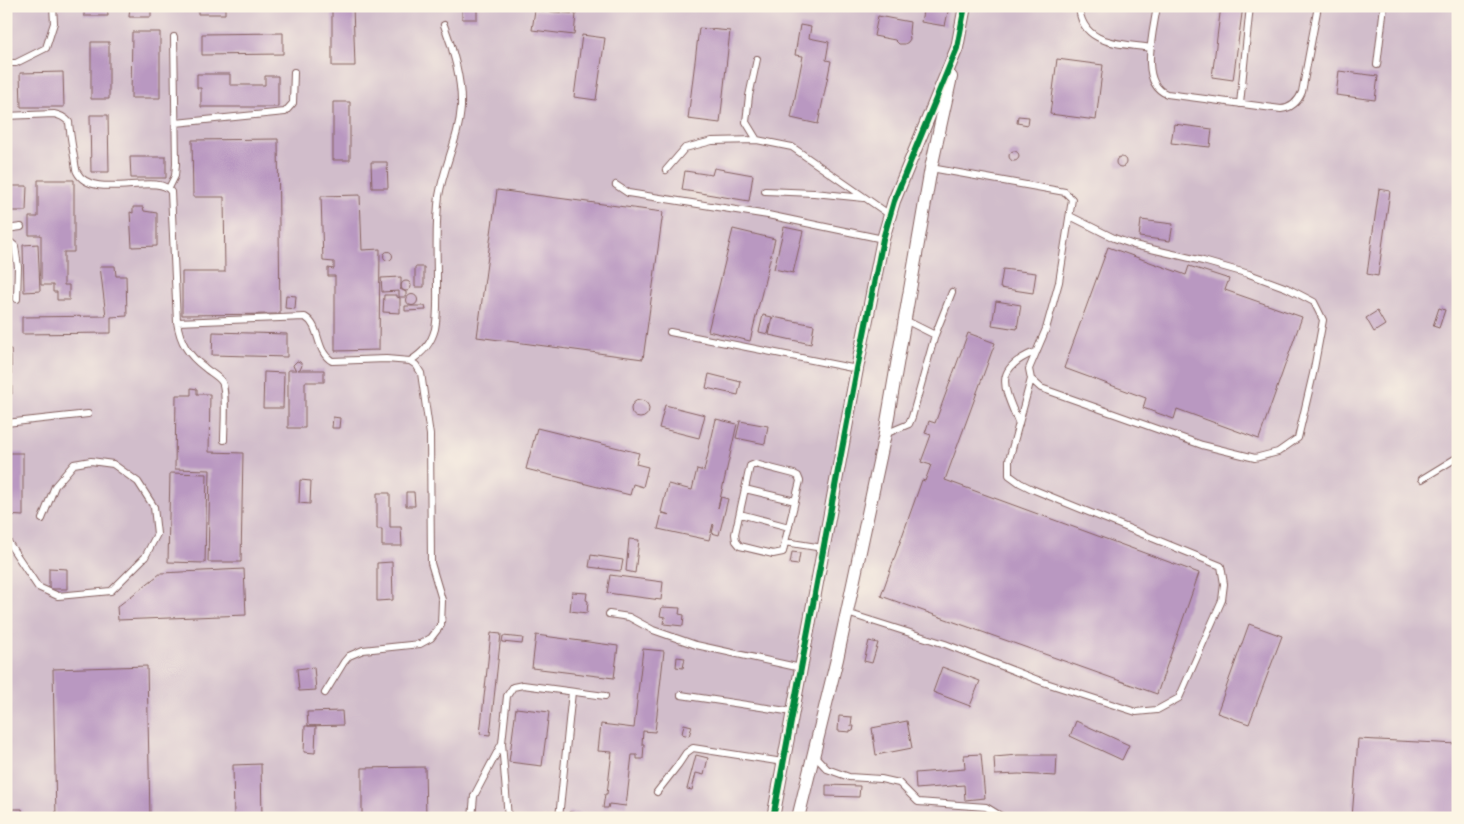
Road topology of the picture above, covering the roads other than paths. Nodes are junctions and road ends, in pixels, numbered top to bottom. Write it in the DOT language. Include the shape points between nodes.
graph roads {
  1 [pos="53,6"];
  2 [pos="965,6"];
  3 [pos="1079,6"];
  4 [pos="1157,6"];
  5 [pos="1250,6"];
  6 [pos="1318,6"];
  7 [pos="1384,6"];
  8 [pos="444,25"];
  9 [pos="174,37"];
  10 [pos="957,48"];
  11 [pos="1151,48"];
  12 [pos="757,59"];
  13 [pos="6,63"];
  14 [pos="1377,64"];
  15 [pos="294,72"];
  16 [pos="1240,104"];
  17 [pos="6,116"];
  18 [pos="176,123"];
  19 [pos="757,140"];
  20 [pos="931,168"];
  21 [pos="666,170"];
  22 [pos="616,185"];
  23 [pos="169,188"];
  24 [pos="765,191"];
  25 [pos="865,198"];
  26 [pos="890,215"];
  27 [pos="1070,216"];
  28 [pos="21,227"];
  29 [pos="6,229"];
  30 [pos="883,239"];
  31 [pos="6,242"];
  32 [pos="952,292"];
  33 [pos="17,299"];
  34 [pos="905,320"];
  35 [pos="177,322"];
  36 [pos="670,332"];
  37 [pos="935,335"];
  38 [pos="1037,350"];
  39 [pos="410,361"];
  40 [pos="857,369"];
  41 [pos="1031,378"];
  42 [pos="88,414"];
  43 [pos="6,423"];
  44 [pos="1019,424"];
  45 [pos="885,434"];
  46 [pos="224,440"];
  47 [pos="1458,457"];
  48 [pos="1422,479"];
  49 [pos="745,489"];
  50 [pos="795,501"];
  51 [pos="740,514"];
  52 [pos="42,519"];
  53 [pos="789,527"];
  54 [pos="6,539"];
  55 [pos="785,542"];
  56 [pos="823,548"];
  57 [pos="847,613"];
  58 [pos="609,614"];
  59 [pos="801,668"];
  60 [pos="572,692"];
  61 [pos="324,694"];
  62 [pos="681,695"];
  63 [pos="605,696"];
  64 [pos="793,712"];
  65 [pos="502,742"];
  66 [pos="813,754"];
  67 [pos="783,762"];
  68 [pos="657,792"];
  69 [pos="472,818"];
  70 [pos="508,818"];
  71 [pos="559,818"];
  72 [pos="773,818"];
  73 [pos="798,818"];
  74 [pos="1004,818"];
  1 -- 13 [label="lane" via="54,23 46,48 16,64"];
  2 -- 10 [label="street"];
  3 -- 11 [label="lane" via="1080,19 1086,30 1096,37"];
  4 -- 11 [label="lane"];
  5 -- 16 [label="lane"];
  6 -- 16 [label="lane" via="1298,101 1281,109"];
  7 -- 14 [label="lane"];
  8 -- 39 [label="lane" via="451,42 461,106 440,194 434,330 430,343"];
  9 -- 18 [label="lane"];
  10 -- 20 [label="street"];
  10 -- 26 [label="street"];
  11 -- 16 [label="lane" via="1151,76 1163,93"];
  12 -- 19 [label="lane" via="746,122"];
  15 -- 18 [label="lane" via="293,103 285,112"];
  17 -- 23 [label="lane" via="58,114 66,119 77,172 90,183"];
  18 -- 23 [label="lane" via="175,176"];
  19 -- 21 [label="lane" via="712,141 685,148"];
  19 -- 25 [label="lane" via="792,147"];
  20 -- 27 [label="lane" via="1064,192 1072,199"];
  20 -- 34 [label="street"];
  22 -- 30 [label="lane" via="628,193"];
  23 -- 35 [label="lane"];
  24 -- 25 [label="lane"];
  25 -- 26 [label="lane"];
  26 -- 30 [label="street"];
  27 -- 38 [label="lane" via="1059,282"];
  27 -- 41 [label="lane" via="1134,245 1249,274 1314,302 1323,320 1298,438 1278,452 1255,458 1202,445 1041,388"];
  28 -- 29 [label="lane"];
  30 -- 40 [label="street"];
  31 -- 33 [label="lane" via="16,246"];
  32 -- 37 [label="lane"];
  34 -- 37 [label="lane"];
  34 -- 45 [label="street"];
  35 -- 39 [label="lane" via="306,317 313,324 326,358 332,361"];
  35 -- 46 [label="lane" via="179,336 187,350 222,383"];
  36 -- 40 [label="lane"];
  37 -- 45 [label="lane" via="912,417 908,424"];
  38 -- 41 [label="lane" via="1029,369"];
  38 -- 44 [label="lane" via="1020,357 1008,368 1005,376 1006,389"];
  39 -- 61 [label="lane" via="421,373 430,435 431,563 442,600 441,625 431,638 420,644 363,650 349,656"];
  40 -- 56 [label="street"];
  41 -- 44 [label="lane"];
  42 -- 43 [label="lane"];
  44 -- 57 [label="lane" via="1009,460 1010,475 1020,483 1222,566 1222,600 1179,698 1157,710 1136,712"];
  45 -- 57 [label="street"];
  47 -- 48 [label="lane"];
  49 -- 50 [label="lane"];
  49 -- 50 [label="lane" via="750,466 755,464 798,476 800,481"];
  49 -- 51 [label="lane"];
  50 -- 53 [label="lane"];
  51 -- 53 [label="lane"];
  51 -- 55 [label="lane" via="735,534 740,546 779,554"];
  52 -- 54 [label="lane" via="55,486 74,464 91,461 112,464 138,482 154,507 157,534 145,557 111,591 58,596 38,587"];
  53 -- 55 [label="lane"];
  55 -- 56 [label="lane"];
  56 -- 59 [label="street"];
  57 -- 66 [label="street"];
  58 -- 59 [label="lane" via="629,617 653,630 696,645"];
  59 -- 64 [label="street"];
  60 -- 63 [label="lane"];
  60 -- 65 [label="lane" via="523,685 513,687 507,696"];
  60 -- 71 [label="lane"];
  62 -- 64 [label="lane"];
  64 -- 67 [label="street"];
  65 -- 69 [label="lane" via="474,796"];
  65 -- 70 [label="lane"];
  66 -- 73 [label="street"];
  66 -- 74 [label="lane" via="827,769 849,777 899,783 918,802 986,807"];
  67 -- 68 [label="lane" via="694,748 686,753"];
  67 -- 72 [label="street"];
}
